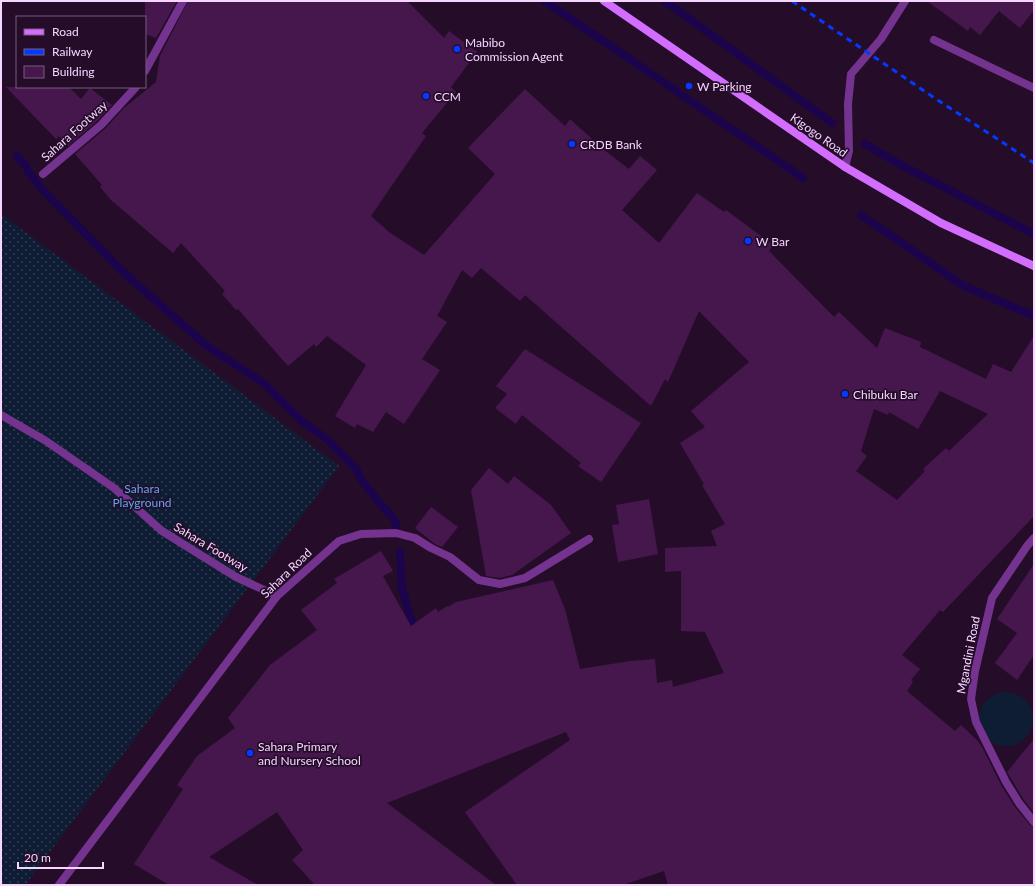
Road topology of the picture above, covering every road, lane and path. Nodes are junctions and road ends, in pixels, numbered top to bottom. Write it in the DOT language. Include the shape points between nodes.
graph roads {
  1 [pos="183,1"];
  2 [pos="604,1"];
  3 [pos="905,1"];
  4 [pos="934,40"];
  5 [pos="146,69"];
  6 [pos="135,88"];
  7 [pos="1034,88"];
  8 [pos="845,167"];
  9 [pos="43,174"];
  10 [pos="1034,266"];
  11 [pos="1,415"];
  12 [pos="1034,538"];
  13 [pos="589,540"];
  14 [pos="277,596"];
  15 [pos="1034,822"];
  16 [pos="58,885"];
  1 -- 5 [label="street"];
  2 -- 8 [label="main road, Kigogo Road"];
  3 -- 8 [label="street" via="881,39 851,74 848,104 849,151"];
  4 -- 7 [label="street"];
  6 -- 9 [label="street, Sahara Footway" via="101,125"];
  8 -- 10 [label="main road, Kigogo Road" via="941,222"];
  11 -- 14 [label="street, Sahara Footway" via="46,441 114,488 162,531 236,577"];
  12 -- 15 [label="street, Mgandini Road" via="992,598 971,699 976,722 1006,782"];
  13 -- 14 [label="street, Sahara Road" via="525,578 500,584 479,580 450,557 415,538 396,533 361,534 340,541"];
  14 -- 16 [label="street, Sahara Road"];
}
